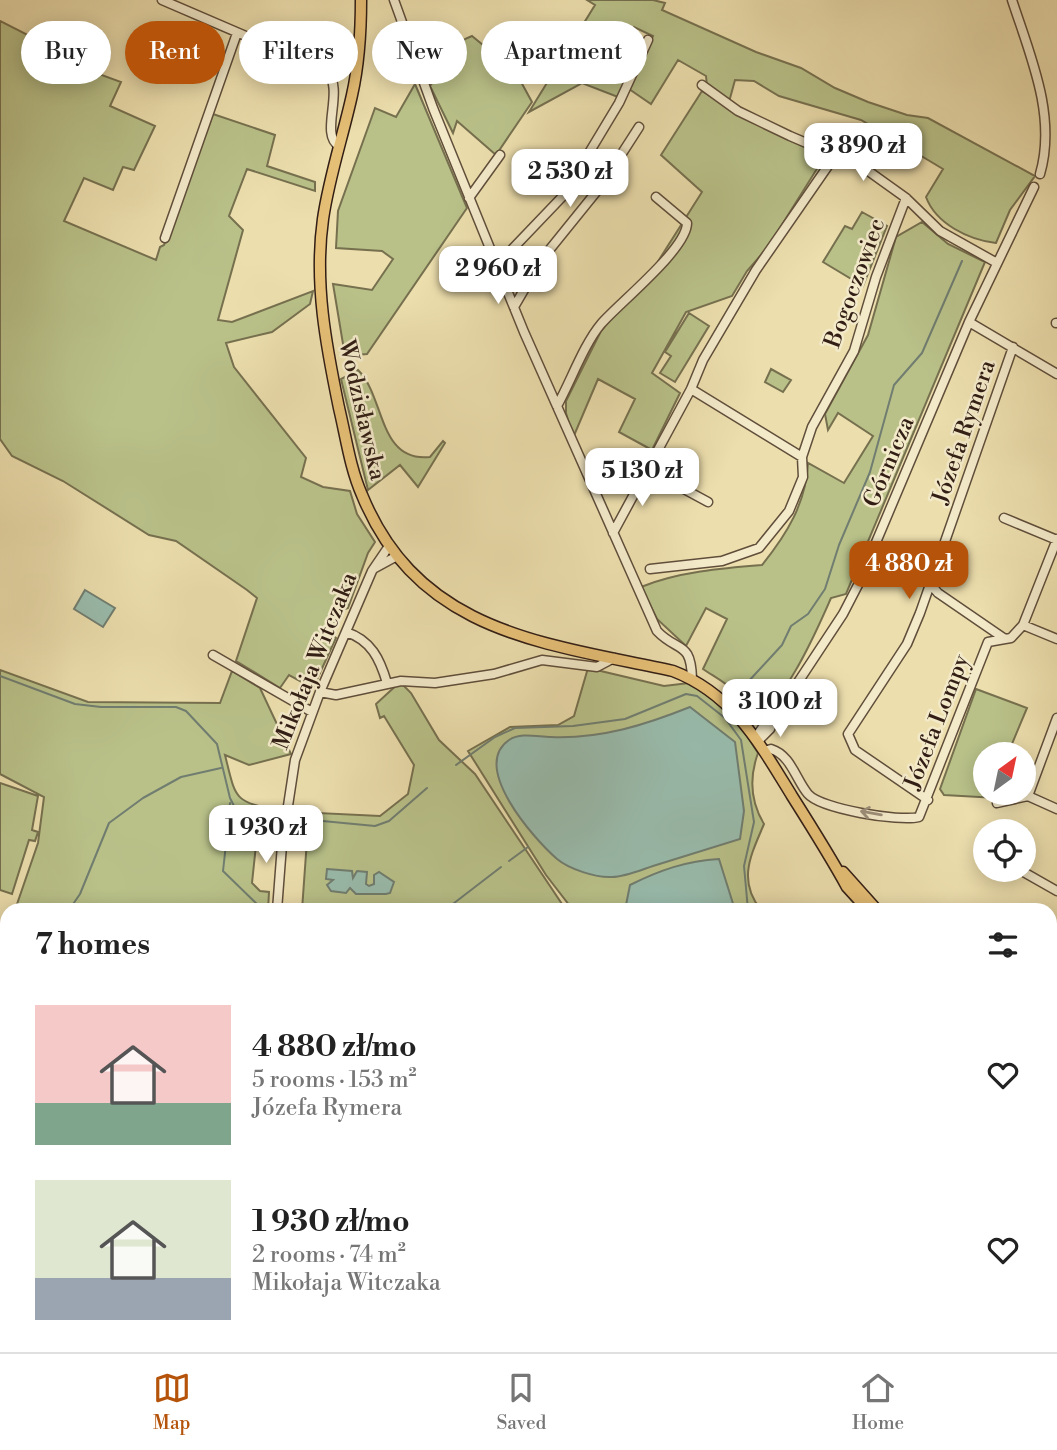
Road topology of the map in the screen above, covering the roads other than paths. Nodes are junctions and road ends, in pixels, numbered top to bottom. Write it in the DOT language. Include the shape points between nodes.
graph roads {
  1 [pos="162,0"];
  2 [pos="361,0"];
  3 [pos="394,0"];
  4 [pos="1012,0"];
  5 [pos="237,33"];
  6 [pos="648,40"];
  7 [pos="702,85"];
  8 [pos="1057,112"];
  9 [pos="1047,114"];
  10 [pos="639,127"];
  11 [pos="339,146"];
  12 [pos="836,149"];
  13 [pos="500,155"];
  14 [pos="1041,174"];
  15 [pos="1034,187"];
  16 [pos="656,197"];
  17 [pos="469,198"];
  18 [pos="906,198"];
  19 [pos="165,238"];
  20 [pos="997,263"];
  21 [pos="497,265"];
  22 [pos="514,307"];
  23 [pos="969,322"];
  24 [pos="1013,347"];
  25 [pos="1057,374"];
  26 [pos="691,388"];
  27 [pos="558,406"];
  28 [pos="802,457"];
  29 [pos="647,469"];
  30 [pos="708,502"];
  31 [pos="1004,518"];
  32 [pos="613,533"];
  33 [pos="1057,539"];
  34 [pos="389,546"];
  35 [pos="871,555"];
  36 [pos="397,556"];
  37 [pos="375,568"];
  38 [pos="650,569"];
  39 [pos="931,585"];
  40 [pos="1023,625"];
  41 [pos="346,632"];
  42 [pos="1005,639"];
  43 [pos="1057,639"];
  44 [pos="213,654"];
  45 [pos="614,658"];
  46 [pos="692,679"];
  47 [pos="387,683"];
  48 [pos="320,692"];
  49 [pos="312,712"];
  50 [pos="738,715"];
  51 [pos="776,715"];
  52 [pos="1057,718"];
  53 [pos="757,739"];
  54 [pos="764,751"];
  55 [pos="1036,774"];
  56 [pos="928,800"];
  57 [pos="1036,800"];
  58 [pos="1057,809"];
  59 [pos="833,862"];
  60 [pos="1036,879"];
  61 [pos="1057,891"];
  62 [pos="277,903"];
  63 [pos="862,903"];
  64 [pos="871,903"];
  1 -- 5 [label="street"];
  2 -- 11 [label="main road, Wodzisławska" via="357,66"];
  3 -- 17 [label="street"];
  4 -- 9 [label="street"];
  5 -- 11 [label="street" via="331,76 331,135"];
  5 -- 19 [label="street"];
  6 -- 21 [label="street" via="619,103 563,196"];
  7 -- 12 [label="street" via="789,136"];
  8 -- 9 [label="street"];
  9 -- 14 [label="street" via="1047,153"];
  10 -- 22 [label="street" via="601,186 542,259"];
  11 -- 34 [label="main road, Wodzisławska" via="323,219 324,332 353,468"];
  12 -- 18 [label="street, Bogoczowiec"];
  12 -- 26 [label="street" via="756,271"];
  13 -- 17 [label="street"];
  15 -- 20 [label="street, Górnicza"];
  16 -- 27 [label="street" via="687,223 687,232 599,326"];
  17 -- 21 [label="street"];
  18 -- 20 [label="street, Bogoczowiec" via="940,231"];
  18 -- 28 [label="street, Bogoczowiec" via="854,351 824,402"];
  20 -- 23 [label="street, Górnicza"];
  21 -- 22 [label="street"];
  22 -- 27 [label="street"];
  23 -- 24 [label="street"];
  23 -- 35 [label="street, Górnicza"];
  24 -- 25 [label="street"];
  24 -- 39 [label="street, Józefa Rymera"];
  26 -- 28 [label="street"];
  26 -- 29 [label="street"];
  27 -- 32 [label="street"];
  28 -- 38 [label="street, Bogoczowiec" via="803,477 789,511 759,548 722,561"];
  29 -- 30 [label="street"];
  29 -- 32 [label="street"];
  31 -- 33 [label="street"];
  32 -- 46 [label="street" via="657,631 692,657"];
  33 -- 40 [label="street"];
  34 -- 36 [label="main road, Wodzisławska"];
  34 -- 37 [label="street, Mikołaja Witczaka"];
  35 -- 39 [label="street"];
  35 -- 51 [label="street, Górnicza" via="843,614"];
  36 -- 37 [label="street, Mikołaja Witczaka"];
  36 -- 45 [label="main road, Wodzisławska" via="436,594 484,623 516,636"];
  37 -- 41 [label="street, Mikołaja Witczaka"];
  39 -- 42 [label="street"];
  39 -- 56 [label="street, Józefa Rymera" via="907,644 848,734 855,750"];
  40 -- 42 [label="street"];
  40 -- 43 [label="street"];
  41 -- 47 [label="street" via="375,652"];
  41 -- 48 [label="street, Mikołaja Witczaka"];
  42 -- 56 [label="street, Józefa Lompy" via="988,642"];
  44 -- 49 [label="street"];
  45 -- 46 [label="main road, Wodzisławska"];
  45 -- 47 [label="street" via="597,667 542,660 494,674 435,683"];
  46 -- 50 [label="main road, Wodzisławska"];
  47 -- 48 [label="street" via="336,695"];
  48 -- 49 [label="street, Mikołaja Witczaka"];
  49 -- 62 [label="street, Mikołaja Witczaka" via="295,760"];
  50 -- 51 [label="street" via="755,719"];
  50 -- 53 [label="main road, Wodzisławska"];
  51 -- 53 [label="street, Górnicza"];
  52 -- 55 [label="street"];
  53 -- 54 [label="main road, Wodzisławska"];
  56 -- 54 [label="street, Józefa Lompy, one-way" via="913,819 823,804 807,793 783,755"];
  54 -- 59 [label="main road, Wodzisławska"];
  57 -- 58 [label="street"];
  59 -- 63 [label="main road, Wodzisławska"];
  59 -- 64 [label="main road, Wodzisławska"];
  60 -- 61 [label="street"];
}
